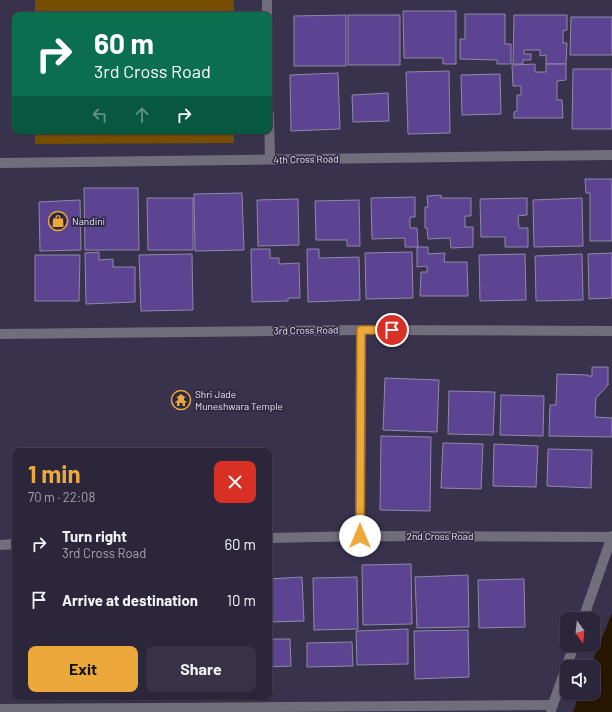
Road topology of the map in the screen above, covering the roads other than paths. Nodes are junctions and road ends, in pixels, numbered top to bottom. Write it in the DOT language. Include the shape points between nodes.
graph roads {
  1 [pos="267,0"];
  2 [pos="267,12"];
  3 [pos="269,134"];
  4 [pos="612,156"];
  5 [pos="270,160"];
  6 [pos="0,162"];
  7 [pos="361,330"];
  8 [pos="612,331"];
  9 [pos="0,334"];
  10 [pos="360,536"];
  11 [pos="612,536"];
  12 [pos="272,538"];
  13 [pos="0,544"];
  14 [pos="12,544"];
  15 [pos="585,612"];
  16 [pos="571,652"];
  17 [pos="0,709"];
  18 [pos="551,709"];
  1 -- 2 [label="street"];
  3 -- 5 [label="street"];
  4 -- 5 [label="street, 4th Cross Road"];
  5 -- 6 [label="street, 4th Cross Road"];
  7 -- 8 [label="street, 3rd Cross Road"];
  7 -- 9 [label="street, 3rd Cross Road"];
  7 -- 10 [label="street"];
  10 -- 11 [label="street, 2nd Cross Road"];
  10 -- 12 [label="street, 2nd Cross Road"];
  11 -- 15 [label="street"];
  13 -- 14 [label="street"];
  16 -- 18 [label="street"];
  17 -- 18 [label="street"];
}
